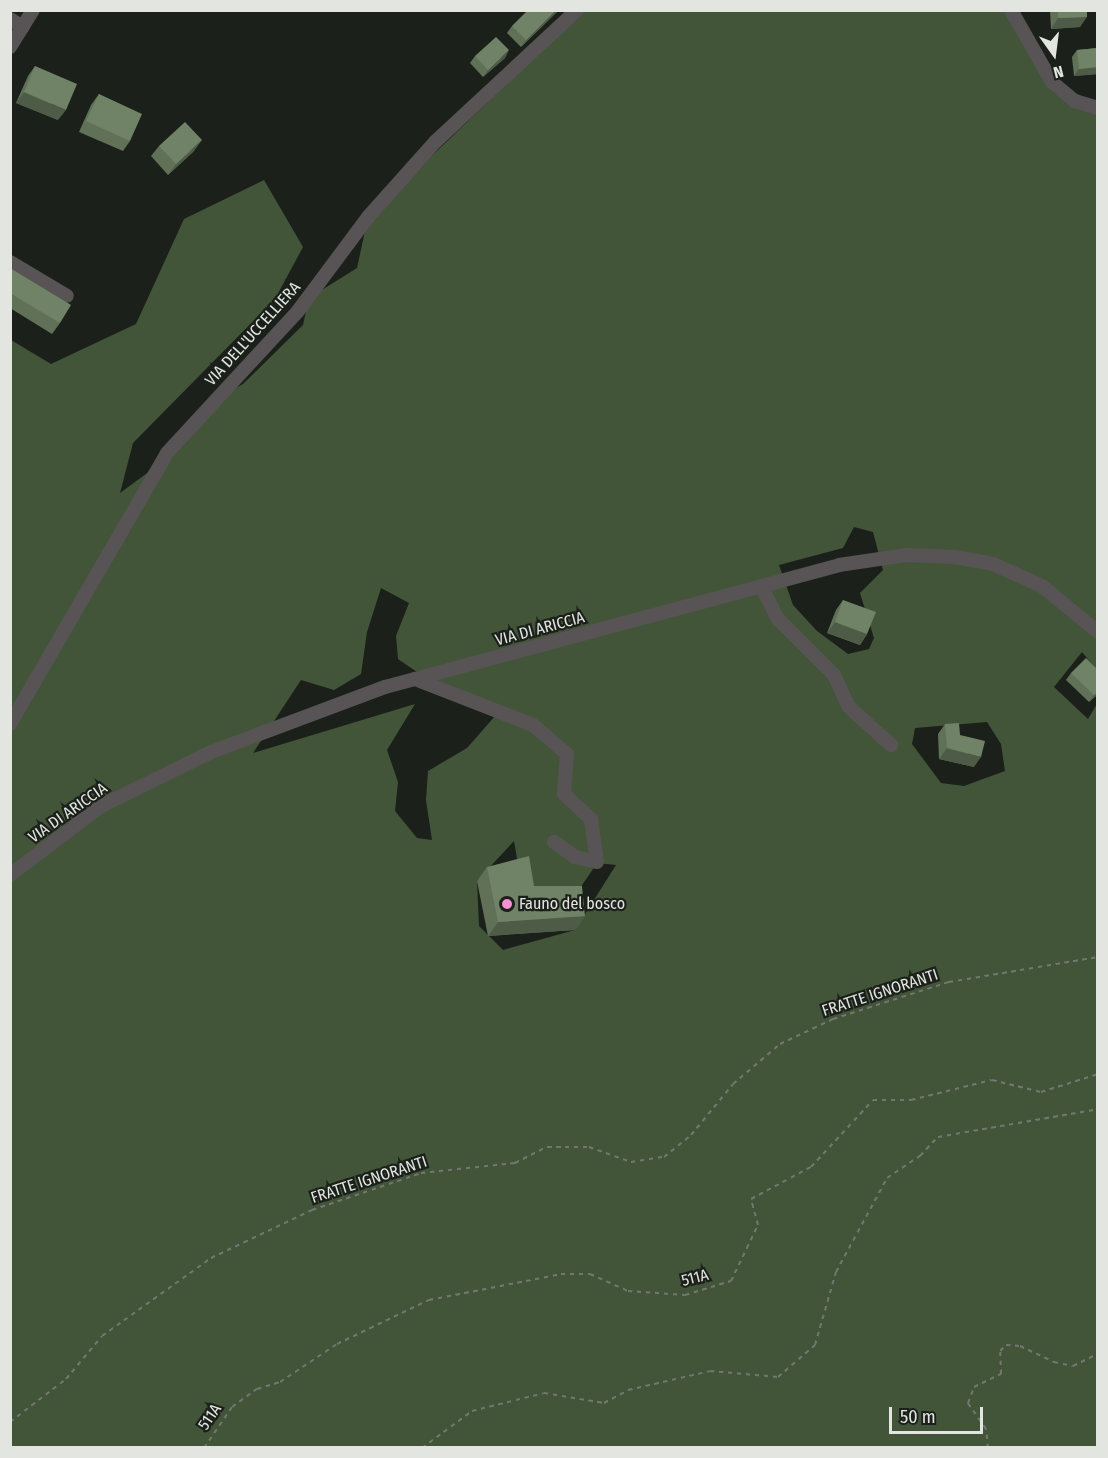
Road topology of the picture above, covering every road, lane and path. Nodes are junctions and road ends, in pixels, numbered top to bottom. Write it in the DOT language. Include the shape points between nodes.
graph roads {
  1 [pos="33,10"];
  2 [pos="578,10"];
  3 [pos="1011,10"];
  4 [pos="10,19"];
  5 [pos="23,27"];
  6 [pos="10,48"];
  7 [pos="1098,108"];
  8 [pos="10,262"];
  9 [pos="67,296"];
  10 [pos="761,586"];
  11 [pos="1098,632"];
  12 [pos="416,680"];
  13 [pos="10,724"];
  14 [pos="891,745"];
  15 [pos="554,842"];
  16 [pos="10,875"];
  17 [pos="1098,957"];
  18 [pos="1098,1074"];
  19 [pos="1098,1109"];
  20 [pos="1098,1354"];
  21 [pos="10,1422"];
  22 [pos="204,1448"];
  23 [pos="422,1448"];
  24 [pos="988,1448"];
  1 -- 5 [label="street"];
  2 -- 13 [label="street, VIA DELL'UCCELLIERA" via="435,142 368,217 298,311 167,453"];
  3 -- 7 [label="street" via="1055,86 1075,101"];
  4 -- 5 [label="street"];
  5 -- 6 [label="street"];
  8 -- 9 [label="street"];
  10 -- 11 [label="street, VIA DI ARICCIA" via="882,557 966,558 1003,566 1029,579 1063,601"];
  10 -- 12 [label="street, VIA DI ARICCIA"];
  10 -- 14 [label="street" via="778,619 834,675 849,706"];
  12 -- 15 [label="street" via="533,725 567,754 564,794 591,819 597,862 575,857"];
  12 -- 16 [label="street, VIA DI ARICCIA" via="211,752 101,806"];
  17 -- 21 [label="path, FRATTE IGNORANTI" via="949,982 833,1018 780,1044 733,1084 692,1135 664,1157 631,1162 590,1147 547,1147 514,1163 421,1173 312,1210 211,1258 102,1336 66,1379"];
  18 -- 22 [label="path, 511A" via="1041,1092 992,1080 911,1100 873,1100 811,1167 751,1199 758,1225 731,1281 685,1295 628,1291 590,1274 561,1274 429,1300 337,1344 280,1382 257,1389 232,1407"];
  19 -- 23 [label="path" via="938,1137 920,1156 887,1178 836,1272 815,1345 778,1377 710,1371 628,1390 604,1402 544,1393 472,1411"];
  20 -- 24 [label="path" via="1073,1366 1020,1346 1006,1346 1000,1351 1001,1374 974,1387 968,1403 986,1429"];
}
